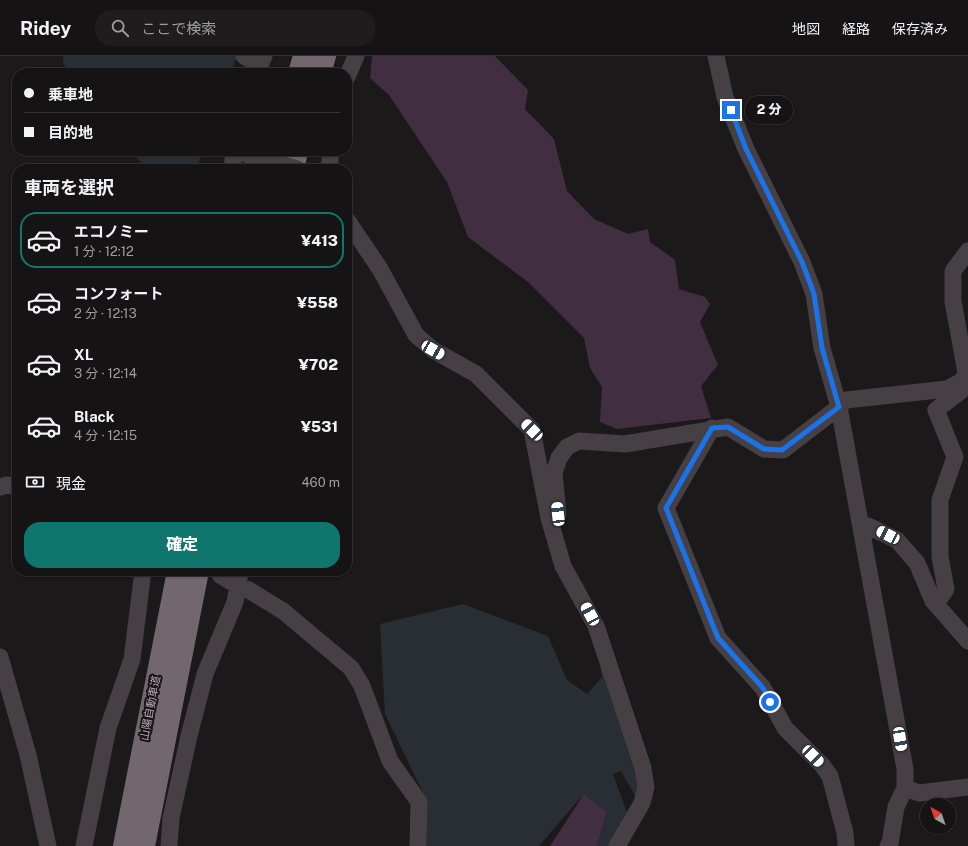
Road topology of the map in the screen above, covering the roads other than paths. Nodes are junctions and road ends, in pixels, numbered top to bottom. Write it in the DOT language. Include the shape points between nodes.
graph roads {
  1 [pos="244,56"];
  2 [pos="304,56"];
  3 [pos="325,56"];
  4 [pos="356,56"];
  5 [pos="716,56"];
  6 [pos="260,65"];
  7 [pos="300,68"];
  8 [pos="321,68"];
  9 [pos="351,68"];
  10 [pos="252,156"];
  11 [pos="280,164"];
  12 [pos="352,227"];
  13 [pos="968,252"];
  14 [pos="962,381"];
  15 [pos="839,407"];
  16 [pos="712,428"];
  17 [pos="0,486"];
  18 [pos="12,486"];
  19 [pos="549,518"];
  20 [pos="861,526"];
  21 [pos="142,576"];
  22 [pos="177,576"];
  23 [pos="197,576"];
  24 [pos="225,576"];
  25 [pos="239,579"];
  26 [pos="933,601"];
  27 [pos="968,642"];
  28 [pos="0,657"];
  29 [pos="968,787"];
  30 [pos="905,788"];
  31 [pos="48,846"];
  32 [pos="84,846"];
  33 [pos="124,846"];
  34 [pos="144,846"];
  35 [pos="169,846"];
  36 [pos="418,846"];
  37 [pos="617,846"];
  38 [pos="846,846"];
  39 [pos="888,846"];
  1 -- 6 [label="street"];
  2 -- 7 [label="highway"];
  3 -- 8 [label="highway"];
  4 -- 9 [label="street"];
  5 -- 15 [label="street" via="725,97 746,149 802,262 814,294 822,348"];
  10 -- 11 [label="street, bridge"];
  12 -- 19 [label="street" via="380,269 416,335 433,350 476,374 532,430"];
  13 -- 14 [label="street" via="953,271 953,301 966,373"];
  14 -- 15 [label="street" via="947,389 846,400"];
  14 -- 26 [label="street" via="962,390 936,410 955,457 940,500 940,557 946,589 940,598"];
  15 -- 16 [label="street" via="782,450 764,449 728,427"];
  15 -- 20 [label="street"];
  16 -- 19 [label="street" via="625,444 579,442 567,447 559,458 554,473 558,514"];
  16 -- 38 [label="street" via="666,508 718,638 763,688 785,728 830,776"];
  17 -- 18 [label="street"];
  19 -- 37 [label="street" via="563,566 596,626 643,768 646,787 642,803"];
  20 -- 26 [label="street" via="868,526 897,540 917,563"];
  20 -- 30 [label="street" via="905,769"];
  21 -- 32 [label="street" via="132,659 108,728"];
  22 -- 33 [label="highway, 山陽自動車道"];
  23 -- 34 [label="highway, 山陽自動車道"];
  24 -- 25 [label="street"];
  25 -- 35 [label="street" via="235,602 205,674 171,818"];
  25 -- 36 [label="street" via="247,589 283,610 351,668 362,686 390,761 419,802"];
  26 -- 27 [label="street"];
  28 -- 31 [label="street" via="28,755"];
  29 -- 30 [label="street" via="919,793"];
  30 -- 39 [label="street" via="896,806"];
}
